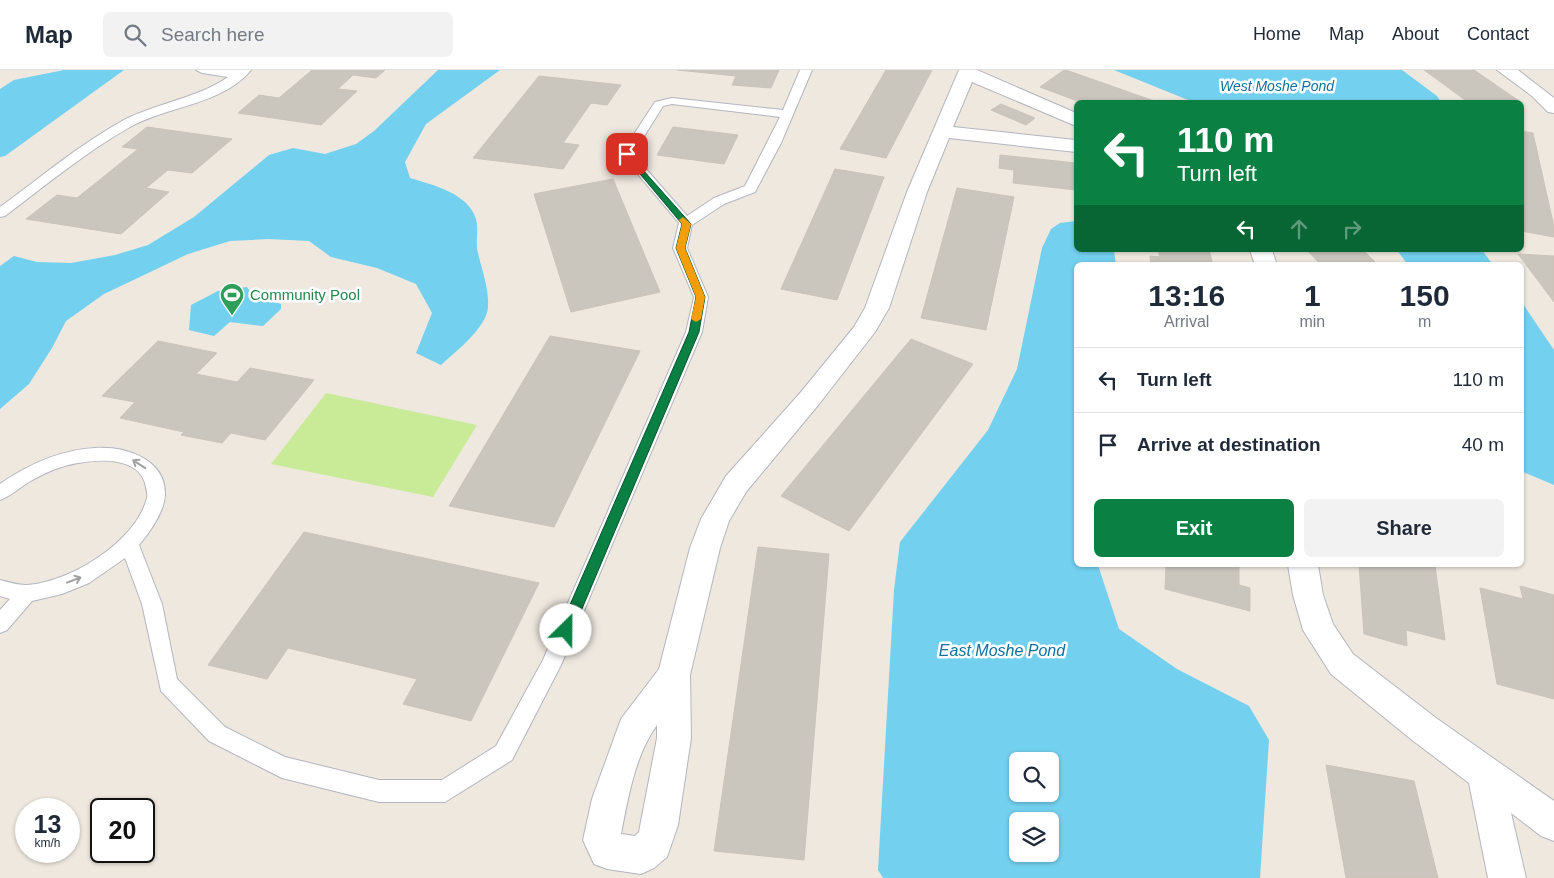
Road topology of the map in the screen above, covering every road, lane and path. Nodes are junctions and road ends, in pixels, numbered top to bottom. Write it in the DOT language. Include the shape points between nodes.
graph roads {
  1 [pos="202,70"];
  2 [pos="806,70"];
  3 [pos="1506,70"];
  4 [pos="241,72"];
  5 [pos="967,72"];
  6 [pos="1554,108"];
  7 [pos="787,114"];
  8 [pos="1074,119"];
  9 [pos="943,132"];
  10 [pos="1074,146"];
  11 [pos="0,213"];
  12 [pos="686,224"];
  13 [pos="0,493"];
  14 [pos="129,544"];
  15 [pos="1303,567"];
  16 [pos="0,588"];
  17 [pos="27,593"];
  18 [pos="0,624"];
  19 [pos="674,676"];
  20 [pos="1485,774"];
  21 [pos="1554,823"];
  22 [pos="1507,878"];
  1 -- 4 [label="lane"];
  2 -- 7 [label="lane"];
  3 -- 6 [label="street" via="1538,92"];
  4 -- 11 [label="lane" via="218,89 128,123 92,145"];
  5 -- 8 [label="street"];
  5 -- 9 [label="street"];
  7 -- 12 [label="lane" via="750,189 719,201"];
  7 -- 12 [label="lane" via="672,101 659,104 627,154"];
  9 -- 10 [label="street"];
  9 -- 19 [label="street" via="918,192 885,289 863,332 736,484 715,519"];
  12 -- 14 [label="lane" via="680,248 701,297 694,332 551,666 509,744 504,753 445,791 379,791 282,767 217,734 168,684 152,604"];
  14 -- 13 [label="lane, one-way" via="149,519 157,495 153,474 137,460 113,453 82,455 49,464 16,480"];
  17 -- 14 [label="lane, one-way" via="82,577 108,562"];
  15 -- 20 [label="street" via="1319,630 1342,664"];
  16 -- 17 [label="lane"];
  17 -- 18 [label="lane"];
  20 -- 21 [label="street"];
  20 -- 22 [label="street"];
}
